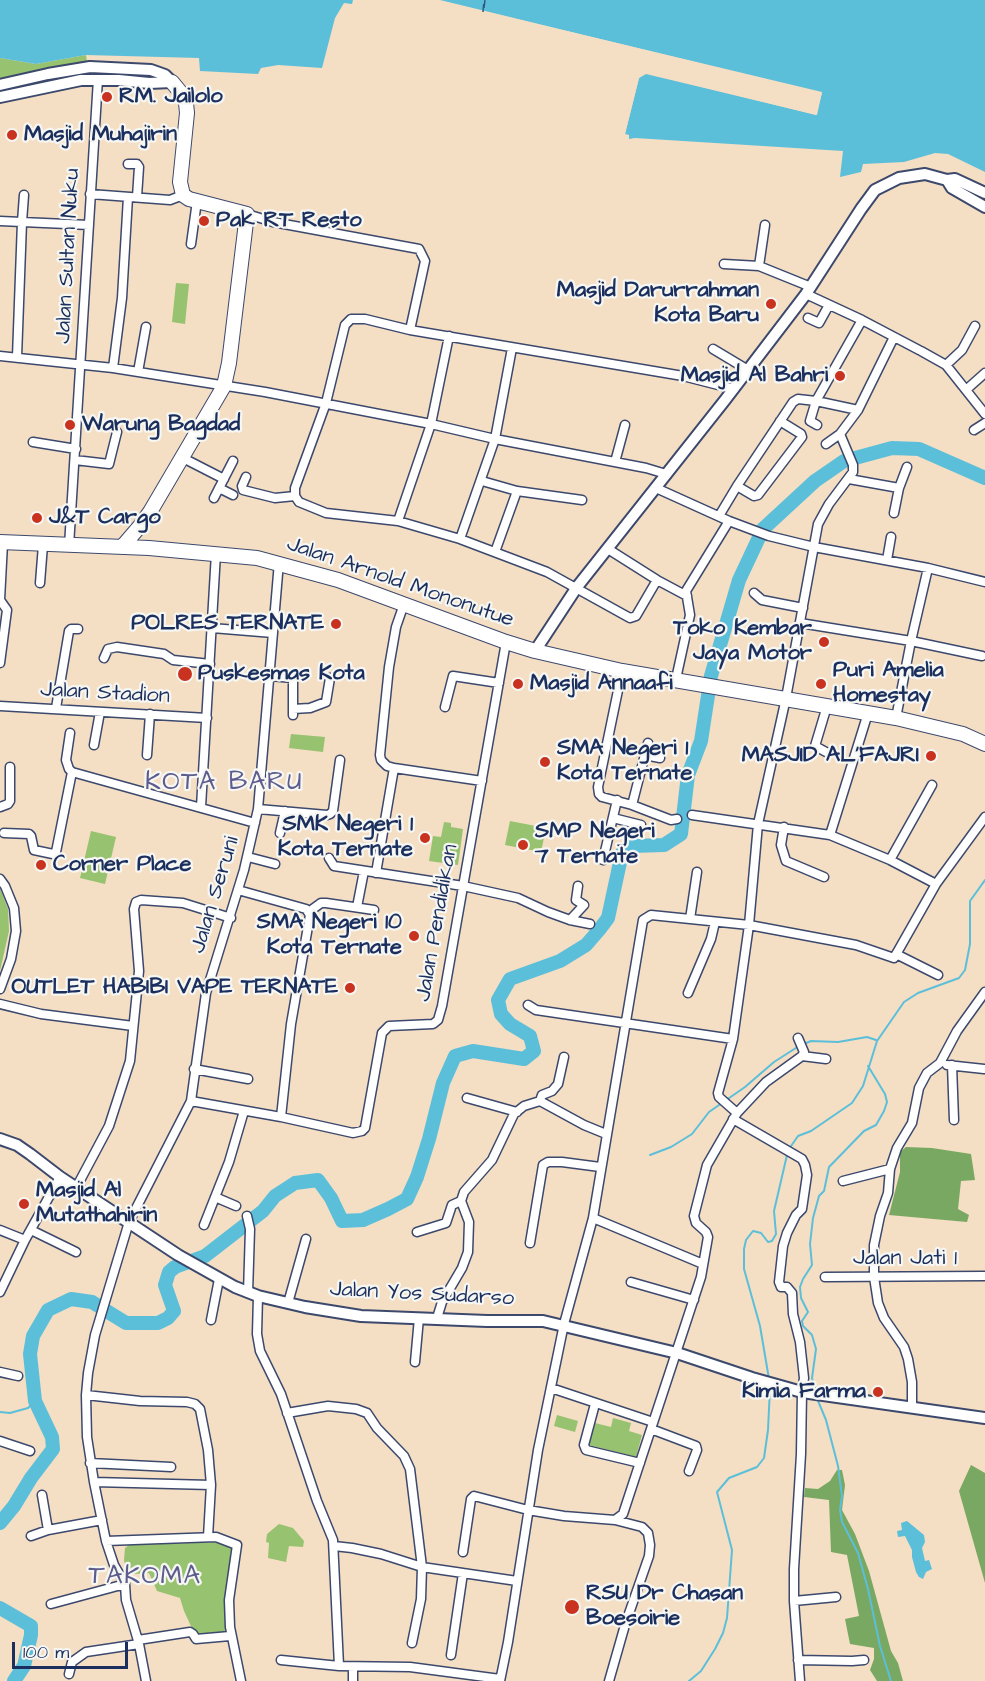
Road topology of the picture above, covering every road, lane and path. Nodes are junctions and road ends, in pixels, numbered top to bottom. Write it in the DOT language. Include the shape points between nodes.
graph roads {
  1 [pos="151,70"];
  2 [pos="98,79"];
  3 [pos="172,82"];
  4 [pos="149,83"];
  5 [pos="0,85"];
  6 [pos="0,97"];
  7 [pos="129,164"];
  8 [pos="947,180"];
  9 [pos="985,193"];
  10 [pos="90,194"];
  11 [pos="24,195"];
  12 [pos="183,195"];
  13 [pos="133,197"];
  14 [pos="197,201"];
  15 [pos="985,207"];
  16 [pos="247,214"];
  17 [pos="0,221"];
  18 [pos="22,222"];
  19 [pos="88,225"];
  20 [pos="765,225"];
  21 [pos="191,244"];
  22 [pos="724,264"];
  23 [pos="759,266"];
  24 [pos="809,291"];
  25 [pos="829,305"];
  26 [pos="808,318"];
  27 [pos="862,320"];
  28 [pos="975,326"];
  29 [pos="146,327"];
  30 [pos="410,330"];
  31 [pos="449,336"];
  32 [pos="894,337"];
  33 [pos="512,348"];
  34 [pos="713,349"];
  35 [pos="0,356"];
  36 [pos="17,357"];
  37 [pos="81,363"];
  38 [pos="946,365"];
  39 [pos="113,368"];
  40 [pos="748,370"];
  41 [pos="138,372"];
  42 [pos="985,373"];
  43 [pos="224,386"];
  44 [pos="734,389"];
  45 [pos="967,389"];
  46 [pos="816,401"];
  47 [pos="326,403"];
  48 [pos="858,410"];
  49 [pos="985,414"];
  50 [pos="780,421"];
  51 [pos="985,423"];
  52 [pos="431,424"];
  53 [pos="625,425"];
  54 [pos="817,425"];
  55 [pos="974,430"];
  56 [pos="117,432"];
  57 [pos="840,434"];
  58 [pos="495,439"];
  59 [pos="33,442"];
  60 [pos="826,444"];
  61 [pos="76,449"];
  62 [pos="183,458"];
  63 [pos="75,460"];
  64 [pos="233,461"];
  65 [pos="615,462"];
  66 [pos="907,467"];
  67 [pos="666,474"];
  68 [pos="246,477"];
  69 [pos="224,479"];
  70 [pos="849,479"];
  71 [pos="482,482"];
  72 [pos="737,486"];
  73 [pos="219,488"];
  74 [pos="656,488"];
  75 [pos="899,488"];
  76 [pos="517,491"];
  77 [pos="233,495"];
  78 [pos="295,496"];
  79 [pos="214,498"];
  80 [pos="582,500"];
  81 [pos="894,513"];
  82 [pos="718,516"];
  83 [pos="398,521"];
  84 [pos="729,521"];
  85 [pos="140,526"];
  86 [pos="891,537"];
  87 [pos="460,539"];
  88 [pos="2,542"];
  89 [pos="43,545"];
  90 [pos="69,546"];
  91 [pos="122,547"];
  92 [pos="814,547"];
  93 [pos="149,548"];
  94 [pos="608,549"];
  95 [pos="495,552"];
  96 [pos="216,553"];
  97 [pos="887,560"];
  98 [pos="279,562"];
  99 [pos="928,567"];
  100 [pos="657,580"];
  101 [pos="985,582"];
  102 [pos="40,583"];
  103 [pos="577,587"];
  104 [pos="754,594"];
  105 [pos="687,596"];
  106 [pos="404,604"];
  107 [pos="803,608"];
  108 [pos="800,623"];
  109 [pos="212,628"];
  110 [pos="78,629"];
  111 [pos="273,633"];
  112 [pos="911,641"];
  113 [pos="506,642"];
  114 [pos="985,645"];
  115 [pos="535,651"];
  116 [pos="1,652"];
  117 [pos="983,656"];
  118 [pos="104,658"];
  119 [pos="0,663"];
  120 [pos="210,664"];
  121 [pos="622,671"];
  122 [pos="270,676"];
  123 [pos="330,678"];
  124 [pos="676,680"];
  125 [pos="499,683"];
  126 [pos="786,698"];
  127 [pos="0,706"];
  128 [pos="827,706"];
  129 [pos="445,707"];
  130 [pos="56,708"];
  131 [pos="100,712"];
  132 [pos="868,713"];
  133 [pos="150,714"];
  134 [pos="207,718"];
  135 [pos="896,718"];
  136 [pos="70,733"];
  137 [pos="648,743"];
  138 [pos="985,744"];
  139 [pos="94,745"];
  140 [pos="826,752"];
  141 [pos="147,755"];
  142 [pos="645,755"];
  143 [pos="660,758"];
  144 [pos="340,760"];
  145 [pos="10,767"];
  146 [pos="394,768"];
  147 [pos="72,772"];
  148 [pos="482,781"];
  149 [pos="932,785"];
  150 [pos="617,800"];
  151 [pos="632,805"];
  152 [pos="0,807"];
  153 [pos="201,807"];
  154 [pos="258,809"];
  155 [pos="285,811"];
  156 [pos="692,815"];
  157 [pos="985,817"];
  158 [pos="613,818"];
  159 [pos="677,819"];
  160 [pos="255,823"];
  161 [pos="759,824"];
  162 [pos="641,825"];
  163 [pos="784,827"];
  164 [pos="4,833"];
  165 [pos="280,833"];
  166 [pos="830,835"];
  167 [pos="248,857"];
  168 [pos="329,858"];
  169 [pos="890,860"];
  170 [pos="603,861"];
  171 [pos="275,864"];
  172 [pos="363,871"];
  173 [pos="697,872"];
  174 [pos="376,873"];
  175 [pos="824,877"];
  176 [pos="0,879"];
  177 [pos="936,884"];
  178 [pos="463,886"];
  179 [pos="578,886"];
  180 [pos="238,890"];
  181 [pos="357,907"];
  182 [pos="374,910"];
  183 [pos="310,911"];
  184 [pos="231,918"];
  185 [pos="690,919"];
  186 [pos="570,920"];
  187 [pos="715,922"];
  188 [pos="590,924"];
  189 [pos="749,925"];
  190 [pos="896,954"];
  191 [pos="938,975"];
  192 [pos="0,989"];
  193 [pos="985,992"];
  194 [pos="688,993"];
  195 [pos="0,1004"];
  196 [pos="528,1005"];
  197 [pos="626,1024"];
  198 [pos="133,1026"];
  199 [pos="798,1038"];
  200 [pos="733,1039"];
  201 [pos="564,1056"];
  202 [pos="802,1056"];
  203 [pos="826,1059"];
  204 [pos="940,1063"];
  205 [pos="952,1065"];
  206 [pos="194,1069"];
  207 [pos="984,1069"];
  208 [pos="248,1079"];
  209 [pos="467,1098"];
  210 [pos="191,1101"];
  211 [pos="540,1101"];
  212 [pos="244,1111"];
  213 [pos="517,1112"];
  214 [pos="735,1116"];
  215 [pos="281,1117"];
  216 [pos="954,1120"];
  217 [pos="606,1134"];
  218 [pos="0,1138"];
  219 [pos="600,1167"];
  220 [pos="890,1169"];
  221 [pos="60,1177"];
  222 [pos="843,1181"];
  223 [pos="75,1188"];
  224 [pos="215,1197"];
  225 [pos="461,1201"];
  226 [pos="236,1206"];
  227 [pos="247,1216"];
  228 [pos="592,1218"];
  229 [pos="129,1222"];
  230 [pos="204,1225"];
  231 [pos="0,1230"];
  232 [pos="31,1230"];
  233 [pos="417,1232"];
  234 [pos="306,1239"];
  235 [pos="25,1240"];
  236 [pos="530,1243"];
  237 [pos="76,1252"];
  238 [pos="703,1264"];
  239 [pos="985,1276"];
  240 [pos="825,1277"];
  241 [pos="874,1277"];
  242 [pos="3,1278"];
  243 [pos="219,1278"];
  244 [pos="631,1282"];
  245 [pos="0,1292"];
  246 [pos="253,1294"];
  247 [pos="694,1300"];
  248 [pos="288,1303"];
  249 [pos="419,1318"];
  250 [pos="437,1318"];
  251 [pos="211,1320"];
  252 [pos="564,1324"];
  253 [pos="677,1353"];
  254 [pos="416,1362"];
  255 [pos="0,1372"];
  256 [pos="18,1376"];
  257 [pos="551,1388"];
  258 [pos="806,1393"];
  259 [pos="86,1395"];
  260 [pos="595,1404"];
  261 [pos="912,1407"];
  262 [pos="287,1413"];
  263 [pos="985,1418"];
  264 [pos="652,1426"];
  265 [pos="0,1441"];
  266 [pos="30,1451"];
  267 [pos="90,1463"];
  268 [pos="640,1463"];
  269 [pos="171,1467"];
  270 [pos="689,1471"];
  271 [pos="94,1482"];
  272 [pos="211,1485"];
  273 [pos="42,1495"];
  274 [pos="528,1510"];
  275 [pos="102,1520"];
  276 [pos="615,1520"];
  277 [pos="48,1530"];
  278 [pos="31,1536"];
  279 [pos="208,1537"];
  280 [pos="106,1541"];
  281 [pos="334,1546"];
  282 [pos="463,1552"];
  283 [pos="422,1567"];
  284 [pos="463,1573"];
  285 [pos="517,1581"];
  286 [pos="125,1584"];
  287 [pos="836,1597"];
  288 [pos="794,1600"];
  289 [pos="51,1604"];
  290 [pos="230,1636"];
  291 [pos="138,1642"];
  292 [pos="412,1643"];
  293 [pos="451,1655"];
  294 [pos="281,1659"];
  295 [pos="798,1660"];
  296 [pos="864,1660"];
  297 [pos="339,1666"];
  298 [pos="353,1667"];
  299 [pos="69,1674"];
  300 [pos="448,1677"];
  301 [pos="500,1680"];
  302 [pos="146,1681"];
  303 [pos="241,1681"];
  304 [pos="353,1681"];
  305 [pos="609,1681"];
  306 [pos="800,1681"];
  1 -- 3 [label="street"];
  1 -- 4 [label="street" via="156,77"];
  1 -- 5 [label="street" via="90,67"];
  2 -- 4 [label="street"];
  2 -- 6 [label="street"];
  2 -- 10 [label="street, Jalan Sultan Nuku"];
  3 -- 4 [label="street"];
  3 -- 12 [label="highway" via="182,93 187,113 180,182"];
  7 -- 13 [label="street" via="139,167"];
  8 -- 9 [label="street" via="955,179"];
  8 -- 15 [label="street" via="952,188"];
  8 -- 24 [label="street" via="917,175 891,180 875,190"];
  10 -- 13 [label="street"];
  10 -- 19 [label="street, Jalan Sultan Nuku"];
  11 -- 18 [label="street"];
  12 -- 13 [label="street" via="170,200"];
  12 -- 14 [label="highway"];
  13 -- 39 [label="street"];
  14 -- 16 [label="highway"];
  14 -- 21 [label="street"];
  16 -- 30 [label="street" via="419,249 425,261"];
  16 -- 43 [label="highway"];
  17 -- 18 [label="street"];
  18 -- 19 [label="street"];
  18 -- 36 [label="street"];
  19 -- 37 [label="street, Jalan Sultan Nuku"];
  20 -- 23 [label="street"];
  22 -- 23 [label="street"];
  23 -- 24 [label="street"];
  24 -- 25 [label="street"];
  24 -- 40 [label="street"];
  25 -- 26 [label="street" via="819,323"];
  25 -- 27 [label="street"];
  27 -- 32 [label="street"];
  27 -- 46 [label="street"];
  28 -- 38 [label="street" via="962,350"];
  29 -- 41 [label="street"];
  30 -- 31 [label="street"];
  30 -- 47 [label="street" via="365,319 348,321"];
  31 -- 33 [label="street"];
  31 -- 52 [label="street"];
  32 -- 38 [label="street"];
  32 -- 48 [label="street"];
  33 -- 44 [label="street" via="683,376"];
  33 -- 58 [label="street"];
  34 -- 40 [label="street"];
  35 -- 36 [label="street"];
  36 -- 37 [label="street"];
  37 -- 39 [label="street"];
  37 -- 61 [label="street, Jalan Sultan Nuku"];
  38 -- 45 [label="street"];
  39 -- 41 [label="street"];
  40 -- 44 [label="street"];
  41 -- 43 [label="street"];
  42 -- 45 [label="street"];
  43 -- 47 [label="street"];
  43 -- 62 [label="highway"];
  44 -- 67 [label="street"];
  45 -- 49 [label="street"];
  46 -- 48 [label="street"];
  46 -- 50 [label="street" via="795,400"];
  46 -- 54 [label="street" via="810,421"];
  47 -- 52 [label="street"];
  47 -- 78 [label="street"];
  48 -- 57 [label="street"];
  50 -- 72 [label="street"];
  50 -- 72 [label="street" via="802,437 758,495"];
  51 -- 55 [label="street"];
  52 -- 58 [label="street"];
  52 -- 83 [label="street"];
  53 -- 65 [label="street"];
  56 -- 63 [label="street" via="109,464"];
  57 -- 60 [label="street"];
  57 -- 70 [label="street" via="853,465"];
  58 -- 65 [label="street"];
  58 -- 71 [label="street"];
  59 -- 61 [label="street"];
  61 -- 63 [label="street, Jalan Sultan Nuku"];
  62 -- 69 [label="street"];
  62 -- 85 [label="highway"];
  63 -- 90 [label="street, Jalan Sultan Nuku"];
  64 -- 69 [label="street"];
  65 -- 67 [label="street"];
  66 -- 75 [label="street"];
  67 -- 74 [label="street"];
  68 -- 78 [label="street" via="243,490 275,498"];
  69 -- 73 [label="street"];
  70 -- 75 [label="street"];
  70 -- 92 [label="street" via="821,517"];
  71 -- 76 [label="street"];
  71 -- 87 [label="street"];
  72 -- 82 [label="street"];
  73 -- 77 [label="street"];
  73 -- 79 [label="street"];
  74 -- 82 [label="street"];
  74 -- 94 [label="street"];
  75 -- 81 [label="street"];
  76 -- 80 [label="street"];
  76 -- 95 [label="street"];
  78 -- 83 [label="street" via="299,502 326,513"];
  82 -- 84 [label="street"];
  83 -- 87 [label="street"];
  84 -- 92 [label="street"];
  84 -- 105 [label="street" via="687,589"];
  85 -- 91 [label="highway"];
  85 -- 93 [label="highway"];
  86 -- 97 [label="street"];
  87 -- 95 [label="street"];
  88 -- 89 [label="highway, Jalan Arnold Mononutue"];
  88 -- 116 [label="street" via="0,600 7,610"];
  89 -- 90 [label="highway, Jalan Arnold Mononutue"];
  89 -- 102 [label="street"];
  90 -- 91 [label="highway, Jalan Arnold Mononutue"];
  91 -- 93 [label="highway, Jalan Arnold Mononutue"];
  92 -- 97 [label="street"];
  92 -- 107 [label="street"];
  93 -- 96 [label="highway, Jalan Arnold Mononutue"];
  94 -- 100 [label="street"];
  94 -- 103 [label="street"];
  95 -- 103 [label="street"];
  96 -- 98 [label="highway, Jalan Arnold Mononutue"];
  96 -- 109 [label="street"];
  97 -- 99 [label="street"];
  98 -- 106 [label="highway, Jalan Arnold Mononutue"];
  98 -- 111 [label="street, Jalan Seruni"];
  99 -- 101 [label="street"];
  99 -- 112 [label="street"];
  100 -- 103 [label="street" via="632,618"];
  100 -- 105 [label="street"];
  103 -- 115 [label="street"];
  104 -- 107 [label="street" via="762,600"];
  105 -- 124 [label="street" via="690,615"];
  106 -- 113 [label="highway, Jalan Arnold Mononutue"];
  106 -- 146 [label="street" via="390,657 380,755 383,763"];
  107 -- 108 [label="street"];
  108 -- 112 [label="street"];
  108 -- 126 [label="street"];
  109 -- 111 [label="street"];
  109 -- 120 [label="street"];
  110 -- 130 [label="street" via="69,631"];
  111 -- 122 [label="street, Jalan Seruni"];
  112 -- 117 [label="street"];
  112 -- 135 [label="street"];
  113 -- 115 [label="highway, Jalan Arnold Mononutue"];
  113 -- 125 [label="street, Jalan Pendidikan"];
  114 -- 117 [label="street"];
  115 -- 121 [label="highway, Jalan Arnold Mononutue"];
  116 -- 119 [label="street"];
  118 -- 120 [label="street" via="108,649 117,647"];
  120 -- 134 [label="street"];
  121 -- 124 [label="highway, Jalan Arnold Mononutue"];
  121 -- 150 [label="street" via="598,791 602,797"];
  122 -- 123 [label="street" via="293,678 293,712 326,702"];
  122 -- 154 [label="street, Jalan Seruni"];
  124 -- 126 [label="highway, Jalan Arnold Mononutue"];
  125 -- 129 [label="street" via="453,676"];
  125 -- 148 [label="street, Jalan Pendidikan"];
  126 -- 128 [label="highway, Jalan Arnold Mononutue"];
  126 -- 161 [label="street"];
  127 -- 130 [label="street, Jalan Stadion"];
  128 -- 132 [label="highway, Jalan Arnold Mononutue"];
  128 -- 140 [label="street" via="815,746"];
  130 -- 131 [label="street, Jalan Stadion"];
  131 -- 133 [label="street, Jalan Stadion"];
  131 -- 139 [label="street"];
  132 -- 135 [label="highway, Jalan Arnold Mononutue"];
  132 -- 166 [label="street"];
  133 -- 134 [label="street, Jalan Stadion"];
  133 -- 141 [label="street"];
  134 -- 153 [label="street"];
  135 -- 138 [label="highway, Jalan Arnold Mononutue" via="963,734"];
  136 -- 147 [label="street" via="66,760"];
  137 -- 142 [label="street"];
  142 -- 143 [label="street"];
  142 -- 151 [label="street"];
  144 -- 155 [label="street" via="333,812"];
  145 -- 152 [label="street" via="9,801"];
  146 -- 148 [label="street"];
  146 -- 174 [label="street"];
  147 -- 153 [label="street"];
  147 -- 164 [label="street" via="56,852 34,850 29,834"];
  148 -- 178 [label="street, Jalan Pendidikan"];
  149 -- 169 [label="street"];
  150 -- 151 [label="street"];
  150 -- 158 [label="street"];
  151 -- 159 [label="street"];
  153 -- 160 [label="street"];
  154 -- 155 [label="street"];
  154 -- 160 [label="street, Jalan Seruni"];
  155 -- 165 [label="street"];
  156 -- 161 [label="street"];
  157 -- 177 [label="street"];
  158 -- 162 [label="street"];
  158 -- 170 [label="street"];
  160 -- 167 [label="street, Jalan Seruni"];
  161 -- 163 [label="street"];
  161 -- 189 [label="street"];
  163 -- 166 [label="street"];
  163 -- 175 [label="street" via="781,844 786,861"];
  166 -- 169 [label="street"];
  167 -- 171 [label="street"];
  167 -- 180 [label="street, Jalan Seruni"];
  168 -- 172 [label="street" via="334,866"];
  169 -- 177 [label="street"];
  172 -- 174 [label="street"];
  172 -- 181 [label="street"];
  173 -- 185 [label="street"];
  174 -- 178 [label="street"];
  176 -- 192 [label="street" via="14,908 16,931"];
  177 -- 190 [label="street"];
  178 -- 186 [label="street" via="518,898"];
  178 -- 215 [label="street, Jalan Pendidikan" via="438,1020 430,1025 385,1028 365,1128 353,1133"];
  179 -- 186 [label="street" via="576,900 584,905"];
  180 -- 183 [label="street"];
  180 -- 184 [label="street, Jalan Seruni"];
  181 -- 182 [label="street"];
  181 -- 183 [label="street" via="321,903"];
  183 -- 215 [label="street" via="291,1024"];
  184 -- 198 [label="street" via="183,903 136,902 139,971"];
  184 -- 206 [label="street, Jalan Seruni" via="208,984"];
  185 -- 187 [label="street"];
  185 -- 197 [label="street" via="651,915 643,920"];
  186 -- 188 [label="street"];
  187 -- 189 [label="street"];
  187 -- 194 [label="street"];
  189 -- 190 [label="street" via="856,945 894,958"];
  189 -- 200 [label="street"];
  190 -- 191 [label="street"];
  193 -- 204 [label="street"];
  195 -- 198 [label="street" via="41,1014"];
  196 -- 197 [label="street" via="536,1010"];
  197 -- 200 [label="street"];
  197 -- 217 [label="street"];
  198 -- 223 [label="street" via="130,1061 112,1118"];
  199 -- 202 [label="street"];
  200 -- 214 [label="street" via="718,1097"];
  201 -- 211 [label="street" via="558,1084"];
  202 -- 203 [label="street"];
  202 -- 214 [label="street" via="766,1082"];
  204 -- 205 [label="street"];
  204 -- 220 [label="street" via="927,1073 919,1088 912,1124"];
  205 -- 207 [label="street"];
  205 -- 216 [label="street"];
  206 -- 208 [label="street"];
  206 -- 210 [label="street, Jalan Seruni"];
  209 -- 213 [label="street"];
  210 -- 212 [label="street, Jalan Pendidikan"];
  210 -- 229 [label="street, Jalan Seruni"];
  211 -- 213 [label="street"];
  211 -- 217 [label="street"];
  212 -- 215 [label="street, Jalan Pendidikan"];
  212 -- 224 [label="street"];
  213 -- 225 [label="street" via="492,1160 468,1185"];
  214 -- 238 [label="street" via="707,1165 697,1202 695,1220 708,1237"];
  214 -- 258 [label="street" via="805,1165 802,1209 783,1246 779,1285 792,1293"];
  217 -- 219 [label="street"];
  218 -- 221 [label="street, Jalan Yos Sudarso" via="24,1150"];
  219 -- 228 [label="street"];
  219 -- 236 [label="street" via="562,1162 543,1165"];
  220 -- 222 [label="street"];
  220 -- 241 [label="street" via="874,1245"];
  221 -- 223 [label="street, Jalan Yos Sudarso"];
  221 -- 232 [label="street"];
  223 -- 229 [label="street, Jalan Yos Sudarso"];
  224 -- 226 [label="street"];
  224 -- 230 [label="street"];
  225 -- 233 [label="street" via="452,1205 446,1223"];
  225 -- 250 [label="street" via="469,1222 468,1252 441,1302"];
  227 -- 246 [label="street"];
  228 -- 238 [label="street"];
  228 -- 252 [label="street"];
  229 -- 243 [label="street, Jalan Yos Sudarso"];
  229 -- 259 [label="street, Jalan Seruni" via="103,1305"];
  231 -- 235 [label="street"];
  232 -- 235 [label="street"];
  232 -- 237 [label="street"];
  234 -- 248 [label="street"];
  235 -- 242 [label="street"];
  238 -- 247 [label="street"];
  239 -- 241 [label="street, Jalan Jati 1"];
  240 -- 241 [label="street, Jalan Jati 1"];
  241 -- 261 [label="street" via="881,1313 908,1359"];
  242 -- 245 [label="street"];
  243 -- 246 [label="street, Jalan Yos Sudarso"];
  243 -- 251 [label="street"];
  244 -- 247 [label="street"];
  246 -- 248 [label="street, Jalan Yos Sudarso"];
  246 -- 262 [label="street" via="260,1351 278,1384"];
  247 -- 253 [label="street"];
  248 -- 249 [label="street, Jalan Yos Sudarso" via="361,1316"];
  249 -- 250 [label="street, Jalan Yos Sudarso"];
  249 -- 254 [label="street"];
  250 -- 252 [label="street, Jalan Yos Sudarso"];
  252 -- 253 [label="street, Jalan Yos Sudarso"];
  252 -- 257 [label="street"];
  253 -- 258 [label="street, Jalan Yos Sudarso"];
  253 -- 264 [label="street"];
  255 -- 256 [label="street"];
  257 -- 260 [label="street"];
  257 -- 274 [label="street"];
  258 -- 261 [label="street, Jalan Yos Sudarso"];
  258 -- 288 [label="street"];
  259 -- 267 [label="street, Jalan Seruni"];
  259 -- 272 [label="street" via="195,1404 201,1412"];
  260 -- 264 [label="street"];
  260 -- 268 [label="street" via="586,1450"];
  261 -- 263 [label="street, Jalan Yos Sudarso"];
  262 -- 281 [label="street"];
  262 -- 283 [label="street" via="328,1406 367,1413 404,1456 410,1470"];
  264 -- 268 [label="street"];
  264 -- 270 [label="street" via="696,1446"];
  265 -- 266 [label="street"];
  267 -- 269 [label="street"];
  267 -- 271 [label="street, Jalan Seruni"];
  268 -- 276 [label="street" via="623,1514"];
  271 -- 272 [label="street"];
  271 -- 275 [label="street, Jalan Seruni"];
  272 -- 279 [label="street"];
  273 -- 277 [label="street"];
  274 -- 276 [label="street"];
  274 -- 282 [label="street" via="472,1497"];
  274 -- 285 [label="street"];
  275 -- 277 [label="street"];
  275 -- 280 [label="street, Jalan Seruni"];
  276 -- 305 [label="street" via="642,1527 648,1533 650,1545"];
  277 -- 278 [label="street"];
  279 -- 280 [label="street"];
  279 -- 290 [label="street" via="237,1545 229,1600"];
  280 -- 286 [label="street, Jalan Seruni"];
  281 -- 283 [label="street" via="381,1554"];
  281 -- 297 [label="street"];
  283 -- 284 [label="street"];
  283 -- 292 [label="street" via="422,1599"];
  284 -- 285 [label="street"];
  284 -- 293 [label="street"];
  285 -- 301 [label="street"];
  286 -- 289 [label="street"];
  286 -- 291 [label="street, Jalan Seruni"];
  287 -- 288 [label="street"];
  288 -- 295 [label="street"];
  290 -- 291 [label="street" via="196,1639 190,1632"];
  290 -- 303 [label="street"];
  291 -- 299 [label="street" via="80,1655 70,1665"];
  291 -- 302 [label="street, Jalan Seruni"];
  294 -- 297 [label="street"];
  295 -- 296 [label="street"];
  295 -- 306 [label="street"];
  297 -- 298 [label="street"];
  298 -- 300 [label="street" via="410,1666"];
  298 -- 304 [label="street"];
  300 -- 301 [label="street"];
}
